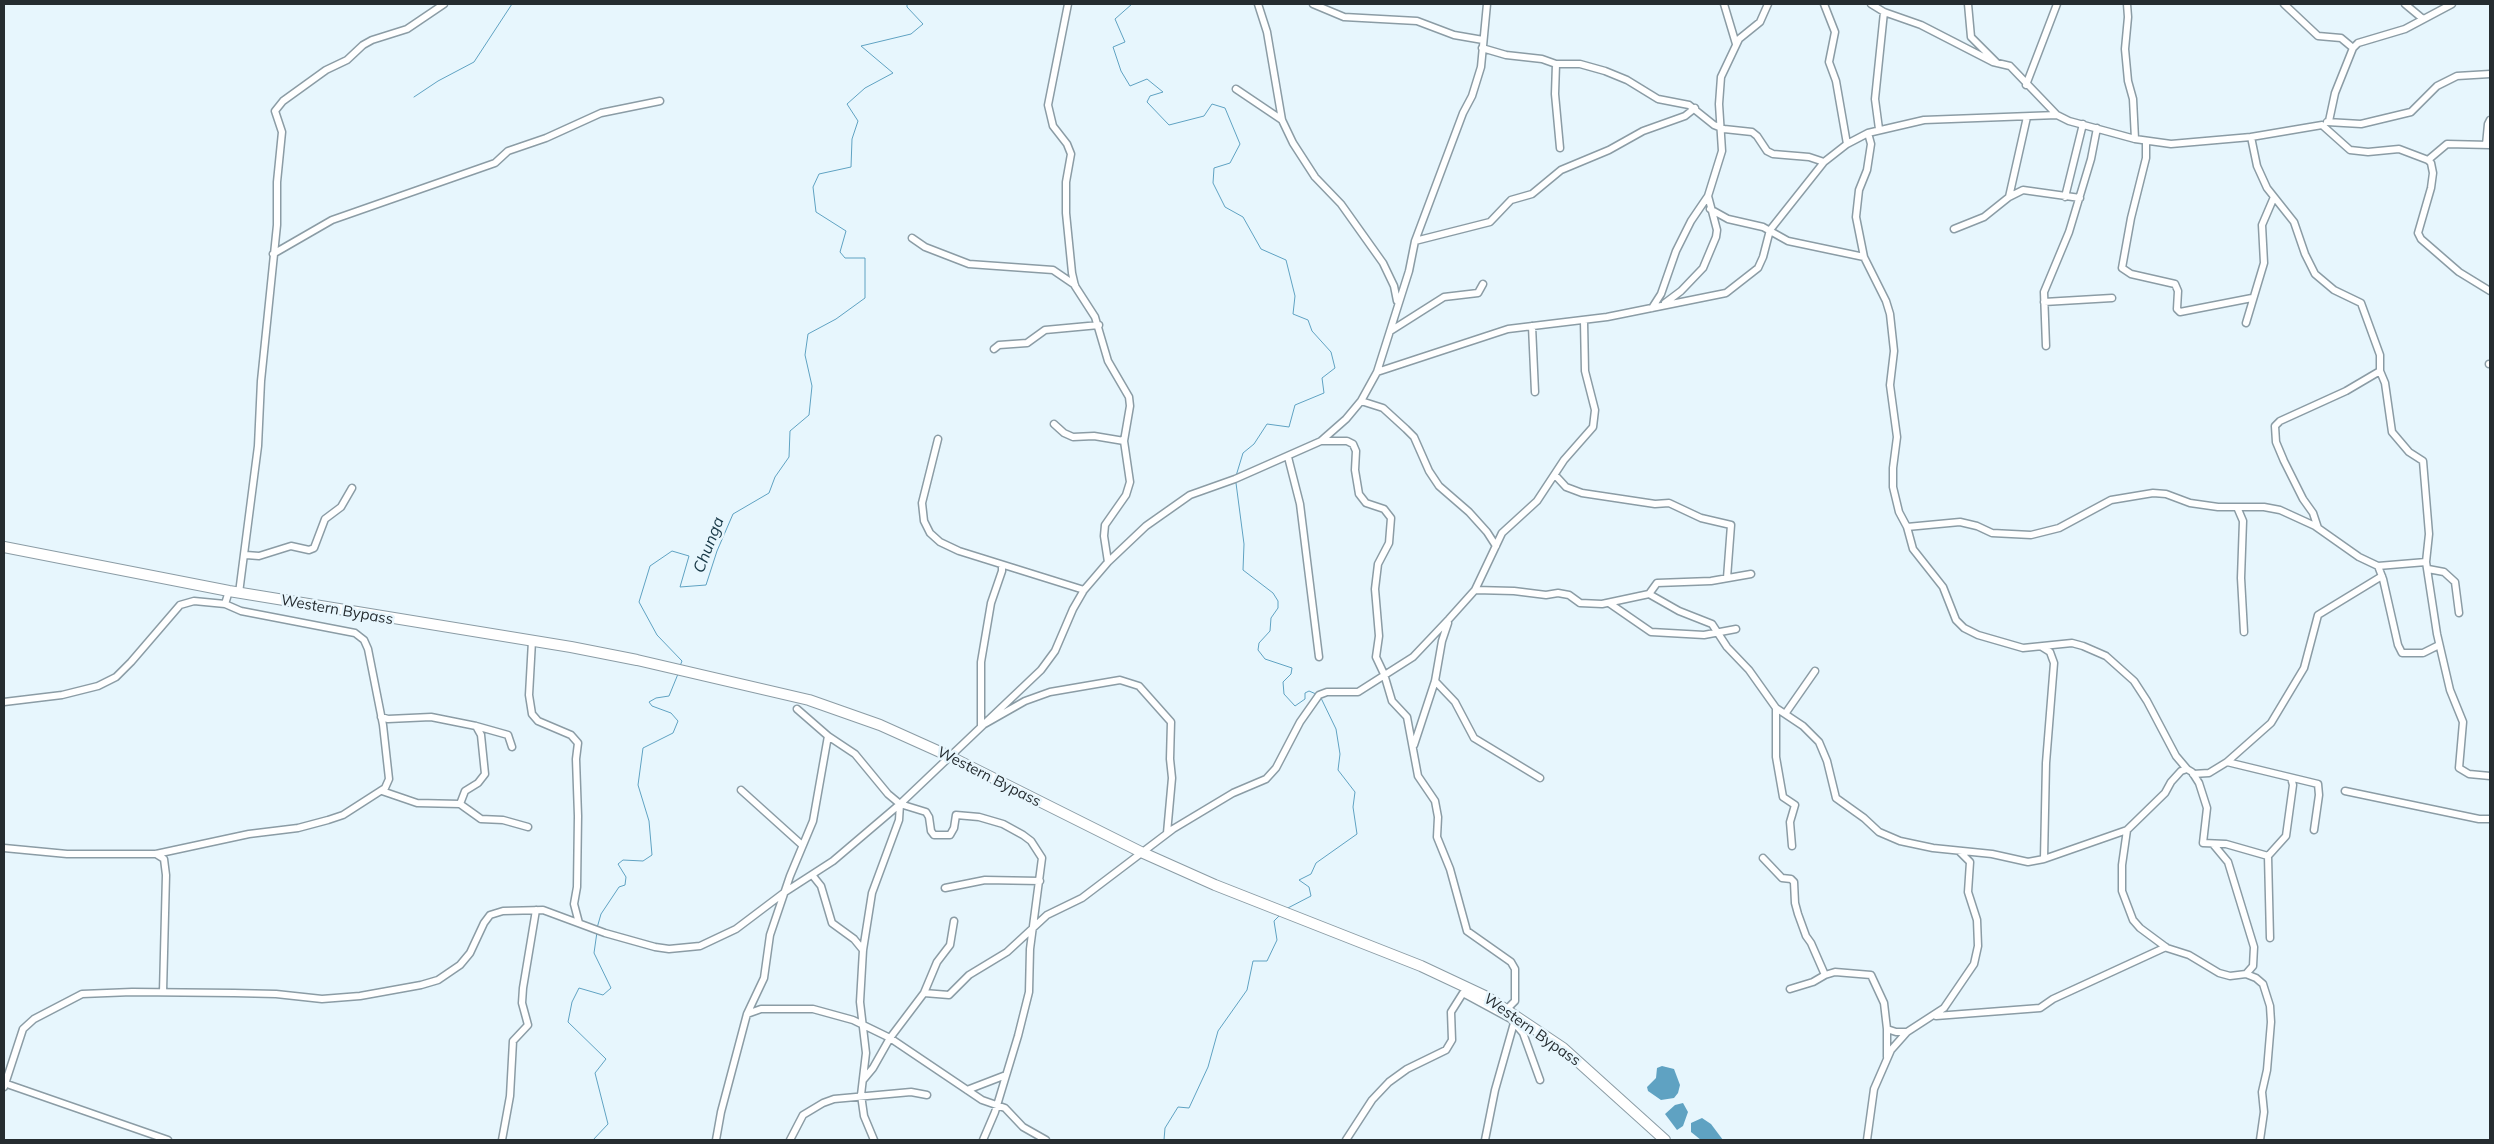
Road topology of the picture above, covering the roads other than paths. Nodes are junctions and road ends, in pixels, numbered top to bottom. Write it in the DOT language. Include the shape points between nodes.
graph roads {
  1 [pos="444,4"];
  2 [pos="1068,4"];
  3 [pos="1258,4"];
  4 [pos="1313,4"];
  5 [pos="1487,4"];
  6 [pos="1724,4"];
  7 [pos="1768,4"];
  8 [pos="1824,4"];
  9 [pos="1871,4"];
  10 [pos="1968,4"];
  11 [pos="2057,4"];
  12 [pos="2127,4"];
  13 [pos="2284,4"];
  14 [pos="2405,4"];
  15 [pos="2452,4"];
  16 [pos="1884,12"];
  17 [pos="2423,19"];
  18 [pos="1483,40"];
  19 [pos="1736,44"];
  20 [pos="1482,48"];
  21 [pos="2353,48"];
  22 [pos="1997,62"];
  23 [pos="1556,64"];
  24 [pos="2490,74"];
  25 [pos="2026,85"];
  26 [pos="1236,89"];
  27 [pos="660,101"];
  28 [pos="1695,108"];
  29 [pos="2027,116"];
  30 [pos="2057,116"];
  31 [pos="1282,120"];
  32 [pos="2490,120"];
  33 [pos="2329,121"];
  34 [pos="2083,124"];
  35 [pos="2322,125"];
  36 [pos="1720,127"];
  37 [pos="2097,128"];
  38 [pos="1879,129"];
  39 [pos="1868,133"];
  40 [pos="2250,137"];
  41 [pos="2135,139"];
  42 [pos="2146,141"];
  43 [pos="1847,144"];
  44 [pos="2488,145"];
  45 [pos="1560,148"];
  46 [pos="2428,160"];
  47 [pos="1824,162"];
  48 [pos="1708,196"];
  49 [pos="2009,197"];
  50 [pos="2066,197"];
  51 [pos="2080,198"];
  52 [pos="2274,198"];
  53 [pos="1710,209"];
  54 [pos="1954,229"];
  55 [pos="1770,230"];
  56 [pos="912,238"];
  57 [pos="1415,241"];
  58 [pos="273,254"];
  59 [pos="1864,257"];
  60 [pos="1483,284"];
  61 [pos="1076,286"];
  62 [pos="2490,291"];
  63 [pos="2112,298"];
  64 [pos="2252,298"];
  65 [pos="2044,302"];
  66 [pos="1398,305"];
  67 [pos="1662,305"];
  68 [pos="1652,308"];
  69 [pos="1584,321"];
  70 [pos="2246,323"];
  71 [pos="1099,325"];
  72 [pos="1532,326"];
  73 [pos="1392,330"];
  74 [pos="2046,346"];
  75 [pos="994,349"];
  76 [pos="2380,371"];
  77 [pos="1377,372"];
  78 [pos="1535,392"];
  79 [pos="1361,401"];
  80 [pos="1054,424"];
  81 [pos="938,438"];
  82 [pos="1124,441"];
  83 [pos="1321,441"];
  84 [pos="1288,457"];
  85 [pos="1555,475"];
  86 [pos="352,488"];
  87 [pos="2237,507"];
  88 [pos="1907,527"];
  89 [pos="2318,528"];
  90 [pos="1496,546"];
  91 [pos="4,547"];
  92 [pos="246,555"];
  93 [pos="1108,562"];
  94 [pos="2426,562"];
  95 [pos="1002,566"];
  96 [pos="2378,566"];
  97 [pos="2428,569"];
  98 [pos="1751,574"];
  99 [pos="2382,576"];
  100 [pos="1727,578"];
  101 [pos="1084,590"];
  102 [pos="1475,590"];
  103 [pos="234,592"];
  104 [pos="1649,594"];
  105 [pos="1609,603"];
  106 [pos="225,604"];
  107 [pos="2458,613"];
  108 [pos="1449,619"];
  109 [pos="1736,629"];
  110 [pos="2244,632"];
  111 [pos="1719,633"];
  112 [pos="532,641"];
  113 [pos="2439,645"];
  114 [pos="2042,647"];
  115 [pos="1319,657"];
  116 [pos="1815,671"];
  117 [pos="1384,674"];
  118 [pos="1435,681"];
  119 [pos="4,702"];
  120 [pos="1776,708"];
  121 [pos="797,709"];
  122 [pos="1784,714"];
  123 [pos="381,717"];
  124 [pos="476,726"];
  125 [pos="981,726"];
  126 [pos="828,736"];
  127 [pos="512,747"];
  128 [pos="1414,747"];
  129 [pos="949,756"];
  130 [pos="2227,762"];
  131 [pos="2187,769"];
  132 [pos="2193,774"];
  133 [pos="2490,776"];
  134 [pos="1540,778"];
  135 [pos="2291,778"];
  136 [pos="741,790"];
  137 [pos="382,791"];
  138 [pos="2345,791"];
  139 [pos="460,804"];
  140 [pos="900,804"];
  141 [pos="2490,819"];
  142 [pos="528,827"];
  143 [pos="2127,830"];
  144 [pos="2314,830"];
  145 [pos="1167,833"];
  146 [pos="2213,844"];
  147 [pos="802,845"];
  148 [pos="1792,846"];
  149 [pos="4,848"];
  150 [pos="1959,851"];
  151 [pos="1142,852"];
  152 [pos="1983,853"];
  153 [pos="156,854"];
  154 [pos="2268,856"];
  155 [pos="1764,858"];
  156 [pos="2044,859"];
  157 [pos="1970,862"];
  158 [pos="813,876"];
  159 [pos="1040,881"];
  160 [pos="945,888"];
  161 [pos="785,892"];
  162 [pos="536,910"];
  163 [pos="954,921"];
  164 [pos="579,923"];
  165 [pos="1034,926"];
  166 [pos="2270,938"];
  167 [pos="2166,947"];
  168 [pos="863,950"];
  169 [pos="2246,974"];
  170 [pos="1825,975"];
  171 [pos="1790,988"];
  172 [pos="163,992"];
  173 [pos="924,993"];
  174 [pos="1507,1009"];
  175 [pos="748,1014"];
  176 [pos="1934,1016"];
  177 [pos="1514,1023"];
  178 [pos="862,1024"];
  179 [pos="1887,1029"];
  180 [pos="1907,1032"];
  181 [pos="890,1038"];
  182 [pos="1887,1057"];
  183 [pos="1006,1075"];
  184 [pos="863,1080"];
  185 [pos="1540,1080"];
  186 [pos="4,1085"];
  187 [pos="967,1090"];
  188 [pos="861,1095"];
  189 [pos="927,1095"];
  190 [pos="997,1104"];
  191 [pos="168,1140"];
  192 [pos="502,1140"];
  193 [pos="716,1140"];
  194 [pos="790,1140"];
  195 [pos="874,1140"];
  196 [pos="983,1140"];
  197 [pos="1046,1140"];
  198 [pos="1346,1140"];
  199 [pos="1485,1140"];
  200 [pos="1665,1140"];
  201 [pos="1867,1140"];
  202 [pos="2260,1140"];
  1 -- 58 [label="street" via="407,29 363,45 347,60 326,70 277,107 275,116 282,137"];
  2 -- 61 [label="street" via="1048,105 1053,126 1071,154 1066,182 1066,213"];
  3 -- 31 [label="street" via="1267,32"];
  4 -- 18 [label="street" via="1344,17 1418,21 1454,35"];
  5 -- 18 [label="street"];
  6 -- 19 [label="street"];
  7 -- 19 [label="street" via="1760,22"];
  8 -- 43 [label="street" via="1836,32 1829,62 1836,81"];
  9 -- 16 [label="street"];
  10 -- 22 [label="street" via="1971,37"];
  11 -- 25 [label="street"];
  12 -- 41 [label="street" via="2125,49"];
  13 -- 21 [label="street" via="2318,36 2341,38"];
  14 -- 17 [label="street"];
  15 -- 17 [label="street"];
  16 -- 22 [label="street" via="1921,25"];
  16 -- 38 [label="street" via="1875,99"];
  17 -- 21 [label="street"];
  18 -- 20 [label="street"];
  19 -- 36 [label="street" via="1719,88"];
  20 -- 23 [label="street"];
  20 -- 57 [label="street" via="1472,96"];
  21 -- 33 [label="street" via="2335,92"];
  22 -- 25 [label="street" via="2010,66"];
  23 -- 28 [label="street" via="1580,64 1604,71 1627,80 1658,99"];
  23 -- 45 [label="street"];
  24 -- 33 [label="street" via="2457,76 2437,86 2412,112 2361,124"];
  25 -- 30 [label="street"];
  26 -- 31 [label="street"];
  27 -- 58 [label="street" via="601,112 546,138 508,150 495,163 332,220"];
  28 -- 36 [label="street"];
  28 -- 57 [label="street" via="1685,116 1644,131 1561,170 1532,194 1511,200 1490,222"];
  29 -- 30 [label="street"];
  29 -- 38 [label="street" via="1924,120"];
  29 -- 49 [label="street"];
  30 -- 34 [label="street"];
  31 -- 66 [label="street" via="1302,160 1318,182 1341,204 1383,263 1394,286"];
  32 -- 44 [label="street"];
  33 -- 35 [label="street"];
  34 -- 37 [label="street"];
  34 -- 50 [label="street"];
  35 -- 40 [label="street"];
  35 -- 46 [label="street" via="2350,150 2399,149"];
  36 -- 47 [label="street" via="1752,132 1773,154 1809,157"];
  36 -- 48 [label="street" via="1721,159"];
  37 -- 41 [label="street"];
  37 -- 51 [label="street"];
  38 -- 39 [label="street"];
  39 -- 43 [label="street"];
  39 -- 59 [label="street" via="1871,144 1867,170 1856,202"];
  40 -- 42 [label="street" via="2171,144"];
  40 -- 52 [label="street" via="2257,166"];
  41 -- 42 [label="street"];
  42 -- 64 [label="street" via="2146,158 2122,268 2131,274 2175,284 2180,312"];
  43 -- 47 [label="street"];
  44 -- 46 [label="street" via="2448,144"];
  46 -- 62 [label="street" via="2433,173 2431,188 2418,233 2459,272"];
  47 -- 55 [label="street"];
  48 -- 53 [label="street"];
  48 -- 68 [label="street" via="1676,251 1661,294"];
  49 -- 50 [label="street" via="2024,190"];
  49 -- 54 [label="street" via="1984,217"];
  50 -- 51 [label="street"];
  51 -- 65 [label="street" via="2062,254 2047,283"];
  52 -- 64 [label="street" via="2262,225 2264,263"];
  52 -- 76 [label="street" via="2294,222 2315,274 2334,290 2361,303 2380,355"];
  53 -- 55 [label="street" via="1728,220"];
  53 -- 67 [label="street" via="1716,237 1703,268"];
  55 -- 59 [label="street" via="1788,241"];
  55 -- 67 [label="street" via="1758,268 1735,287 1716,295"];
  56 -- 61 [label="street" via="969,264 1053,270"];
  57 -- 66 [label="street"];
  58 -- 92 [label="street"];
  59 -- 88 [label="street" via="1890,314 1894,351 1890,385 1897,437 1893,487 1899,512"];
  60 -- 73 [label="street" via="1474,294 1439,300"];
  61 -- 71 [label="street"];
  63 -- 65 [label="street"];
  64 -- 70 [label="street"];
  65 -- 74 [label="street"];
  66 -- 73 [label="street"];
  67 -- 68 [label="street"];
  68 -- 69 [label="street"];
  69 -- 72 [label="street"];
  69 -- 85 [label="street" via="1585,371 1596,420"];
  71 -- 75 [label="street" via="1044,330 1027,343 1000,345"];
  71 -- 82 [label="street" via="1108,361 1130,401"];
  72 -- 77 [label="street" via="1494,332"];
  72 -- 78 [label="street"];
  73 -- 77 [label="street"];
  76 -- 89 [label="street" via="2275,426 2276,442 2284,461"];
  76 -- 94 [label="street" via="2385,383 2392,432 2409,452 2423,461 2429,534"];
  77 -- 79 [label="street"];
  79 -- 83 [label="street"];
  79 -- 90 [label="street" via="1383,408 1406,428 1414,437 1439,486 1469,512"];
  80 -- 82 [label="street" via="1073,437 1094,436"];
  81 -- 95 [label="street" via="922,503 924,521 930,533 959,551"];
  82 -- 93 [label="street" via="1130,482 1126,495 1105,525"];
  83 -- 84 [label="street"];
  83 -- 117 [label="street" via="1354,444 1359,494 1366,503 1384,509 1391,518 1389,543 1378,564 1374,594 1379,643 1376,657"];
  84 -- 93 [label="street" via="1185,498 1146,526"];
  84 -- 115 [label="street" via="1300,504"];
  85 -- 90 [label="street" via="1532,507 1502,533"];
  85 -- 100 [label="street" via="1566,486 1582,493 1669,503 1701,518 1732,525"];
  86 -- 92 [label="street" via="341,507 325,519 314,548 291,546 260,556"];
  87 -- 88 [label="street" via="2190,503 2153,493 2111,500 2059,528 2031,535 1992,533 1960,522"];
  87 -- 89 [label="street" via="2280,510"];
  87 -- 110 [label="street" via="2243,521 2241,578"];
  88 -- 114 [label="street" via="1913,549 1943,587 1956,620 1964,628 2022,648"];
  89 -- 96 [label="street" via="2359,557"];
  90 -- 102 [label="street"];
  91 -- 103 [label="main road, Western Bypass"];
  92 -- 103 [label="street"];
  93 -- 101 [label="street"];
  94 -- 96 [label="street"];
  94 -- 97 [label="street"];
  95 -- 101 [label="street"];
  95 -- 125 [label="street" via="981,662"];
  96 -- 99 [label="street"];
  97 -- 107 [label="street" via="2444,572 2455,582"];
  97 -- 113 [label="street"];
  98 -- 100 [label="street"];
  99 -- 113 [label="street" via="2399,650 2407,655 2423,654"];
  99 -- 130 [label="street" via="2318,615 2304,668 2278,714"];
  100 -- 104 [label="street" via="1657,583"];
  101 -- 125 [label="street" via="1050,659"];
  102 -- 105 [label="street" via="1546,595 1558,592 1580,603"];
  102 -- 108 [label="street"];
  103 -- 106 [label="street"];
  103 -- 112 [label="main road, Western Bypass"];
  104 -- 105 [label="street"];
  104 -- 111 [label="street" via="1707,621"];
  105 -- 111 [label="street" via="1651,632"];
  106 -- 119 [label="street" via="194,601 180,605 124,671 98,686 62,695"];
  106 -- 123 [label="street" via="241,611 360,636 368,649"];
  108 -- 117 [label="street" via="1412,657"];
  108 -- 118 [label="street"];
  109 -- 111 [label="street"];
  111 -- 120 [label="street" via="1727,648 1749,670"];
  112 -- 129 [label="main road, Western Bypass" via="670,667 809,700 880,725"];
  112 -- 164 [label="street" via="529,695 532,714 538,722 571,735 578,743 578,887 574,904"];
  113 -- 133 [label="street" via="2450,690 2463,722 2459,768 2470,774"];
  114 -- 131 [label="street" via="2072,644 2106,656 2134,681 2165,738"];
  114 -- 156 [label="street" via="2050,652 2054,663 2046,763"];
  116 -- 122 [label="street"];
  117 -- 128 [label="street" via="1392,701 1407,717"];
  117 -- 145 [label="street" via="1355,694 1327,692 1319,695 1271,774"];
  118 -- 128 [label="street"];
  118 -- 134 [label="street" via="1455,702 1474,738"];
  120 -- 122 [label="street"];
  120 -- 148 [label="street" via="1776,757 1783,797 1795,805 1790,822"];
  121 -- 126 [label="street"];
  122 -- 150 [label="street" via="1819,742 1840,802 1879,832 1900,841"];
  123 -- 124 [label="street" via="431,717"];
  123 -- 137 [label="street" via="389,779"];
  124 -- 127 [label="street" via="508,735"];
  124 -- 139 [label="street" via="481,735 485,774 466,791"];
  125 -- 129 [label="street"];
  125 -- 145 [label="street" via="1025,701 1050,692 1120,680 1139,686 1171,722 1172,778"];
  126 -- 140 [label="street" via="855,754"];
  126 -- 147 [label="street" via="813,821"];
  128 -- 174 [label="street" via="1418,776 1435,802 1436,837 1450,869 1467,930 1511,962 1515,969 1515,1001"];
  129 -- 140 [label="street"];
  129 -- 151 [label="main road, Western Bypass"];
  130 -- 132 [label="street" via="2209,774"];
  130 -- 135 [label="street"];
  131 -- 132 [label="street"];
  131 -- 143 [label="street" via="2176,776 2165,793"];
  132 -- 146 [label="street" via="2207,808 2203,843"];
  135 -- 144 [label="street" via="2318,784"];
  135 -- 154 [label="street" via="2293,785 2286,836"];
  136 -- 147 [label="street"];
  137 -- 139 [label="street" via="417,803"];
  137 -- 153 [label="street" via="343,815 328,820"];
  138 -- 141 [label="street"];
  139 -- 142 [label="street" via="481,819 503,820"];
  140 -- 158 [label="street"];
  140 -- 159 [label="street" via="926,812 934,835 950,834 956,815 979,816 1014,829 1031,841 1040,853"];
  140 -- 168 [label="street" via="899,820 872,893"];
  143 -- 156 [label="street"];
  143 -- 167 [label="street" via="2122,865 2124,898 2137,924"];
  145 -- 151 [label="street"];
  146 -- 154 [label="street" via="2226,844"];
  146 -- 169 [label="street" via="2228,862 2254,948 2253,966"];
  147 -- 161 [label="street"];
  149 -- 153 [label="street" via="67,854"];
  150 -- 152 [label="street"];
  150 -- 157 [label="street"];
  151 -- 165 [label="street" via="1082,898 1046,915"];
  151 -- 174 [label="main road, Western Bypass" via="1276,910 1421,966"];
  152 -- 156 [label="street" via="2028,862"];
  152 -- 157 [label="street" via="1976,854"];
  153 -- 172 [label="street" via="164,859 166,875"];
  154 -- 166 [label="street"];
  155 -- 170 [label="street" via="1782,878 1794,882 1798,914"];
  157 -- 176 [label="street" via="1967,887 1977,920 1977,955 1957,992"];
  158 -- 161 [label="street"];
  158 -- 168 [label="street" via="821,886 832,923"];
  159 -- 160 [label="street" via="985,880"];
  159 -- 165 [label="street"];
  161 -- 164 [label="street" via="736,929 700,946 656,947"];
  161 -- 175 [label="street" via="770,935 762,983"];
  162 -- 164 [label="street"];
  162 -- 172 [label="street" via="503,911 490,916 460,965 438,980 421,985 322,999 276,994"];
  162 -- 192 [label="street" via="522,995 528,1025 514,1041 510,1096"];
  163 -- 173 [label="street" via="950,945 937,962"];
  165 -- 173 [label="street" via="1006,952 969,975 949,995"];
  165 -- 183 [label="street" via="1029,992"];
  167 -- 169 [label="street" via="2189,955 2219,973 2230,976"];
  167 -- 176 [label="street" via="2040,1008"];
  168 -- 178 [label="street"];
  169 -- 202 [label="street" via="2263,984 2270,1006"];
  170 -- 171 [label="street"];
  170 -- 179 [label="street" via="1846,972 1871,975 1884,1003"];
  172 -- 186 [label="street" via="82,994 34,1018 21,1032"];
  173 -- 181 [label="street"];
  174 -- 200 [label="main road, Western Bypass" via="1563,1048"];
  175 -- 178 [label="street" via="761,1009 813,1009"];
  175 -- 193 [label="street"];
  176 -- 180 [label="street"];
  177 -- 185 [label="street" via="1523,1033"];
  177 -- 198 [label="street" via="1463,993 1451,1012 1452,1040 1446,1050 1388,1082"];
  177 -- 199 [label="street"];
  178 -- 181 [label="street"];
  178 -- 184 [label="street" via="866,1052"];
  179 -- 180 [label="street"];
  179 -- 182 [label="street"];
  180 -- 182 [label="street"];
  181 -- 184 [label="street"];
  181 -- 187 [label="street"];
  182 -- 201 [label="street" via="1874,1089"];
  183 -- 187 [label="street"];
  183 -- 190 [label="street"];
  184 -- 188 [label="street"];
  186 -- 191 [label="street"];
  187 -- 190 [label="street" via="982,1100"];
  188 -- 189 [label="street" via="910,1092"];
  188 -- 194 [label="street" via="834,1099 815,1107 799,1119"];
  188 -- 195 [label="street" via="864,1116"];
  190 -- 196 [label="street"];
  190 -- 197 [label="street" via="1024,1127"];
}
